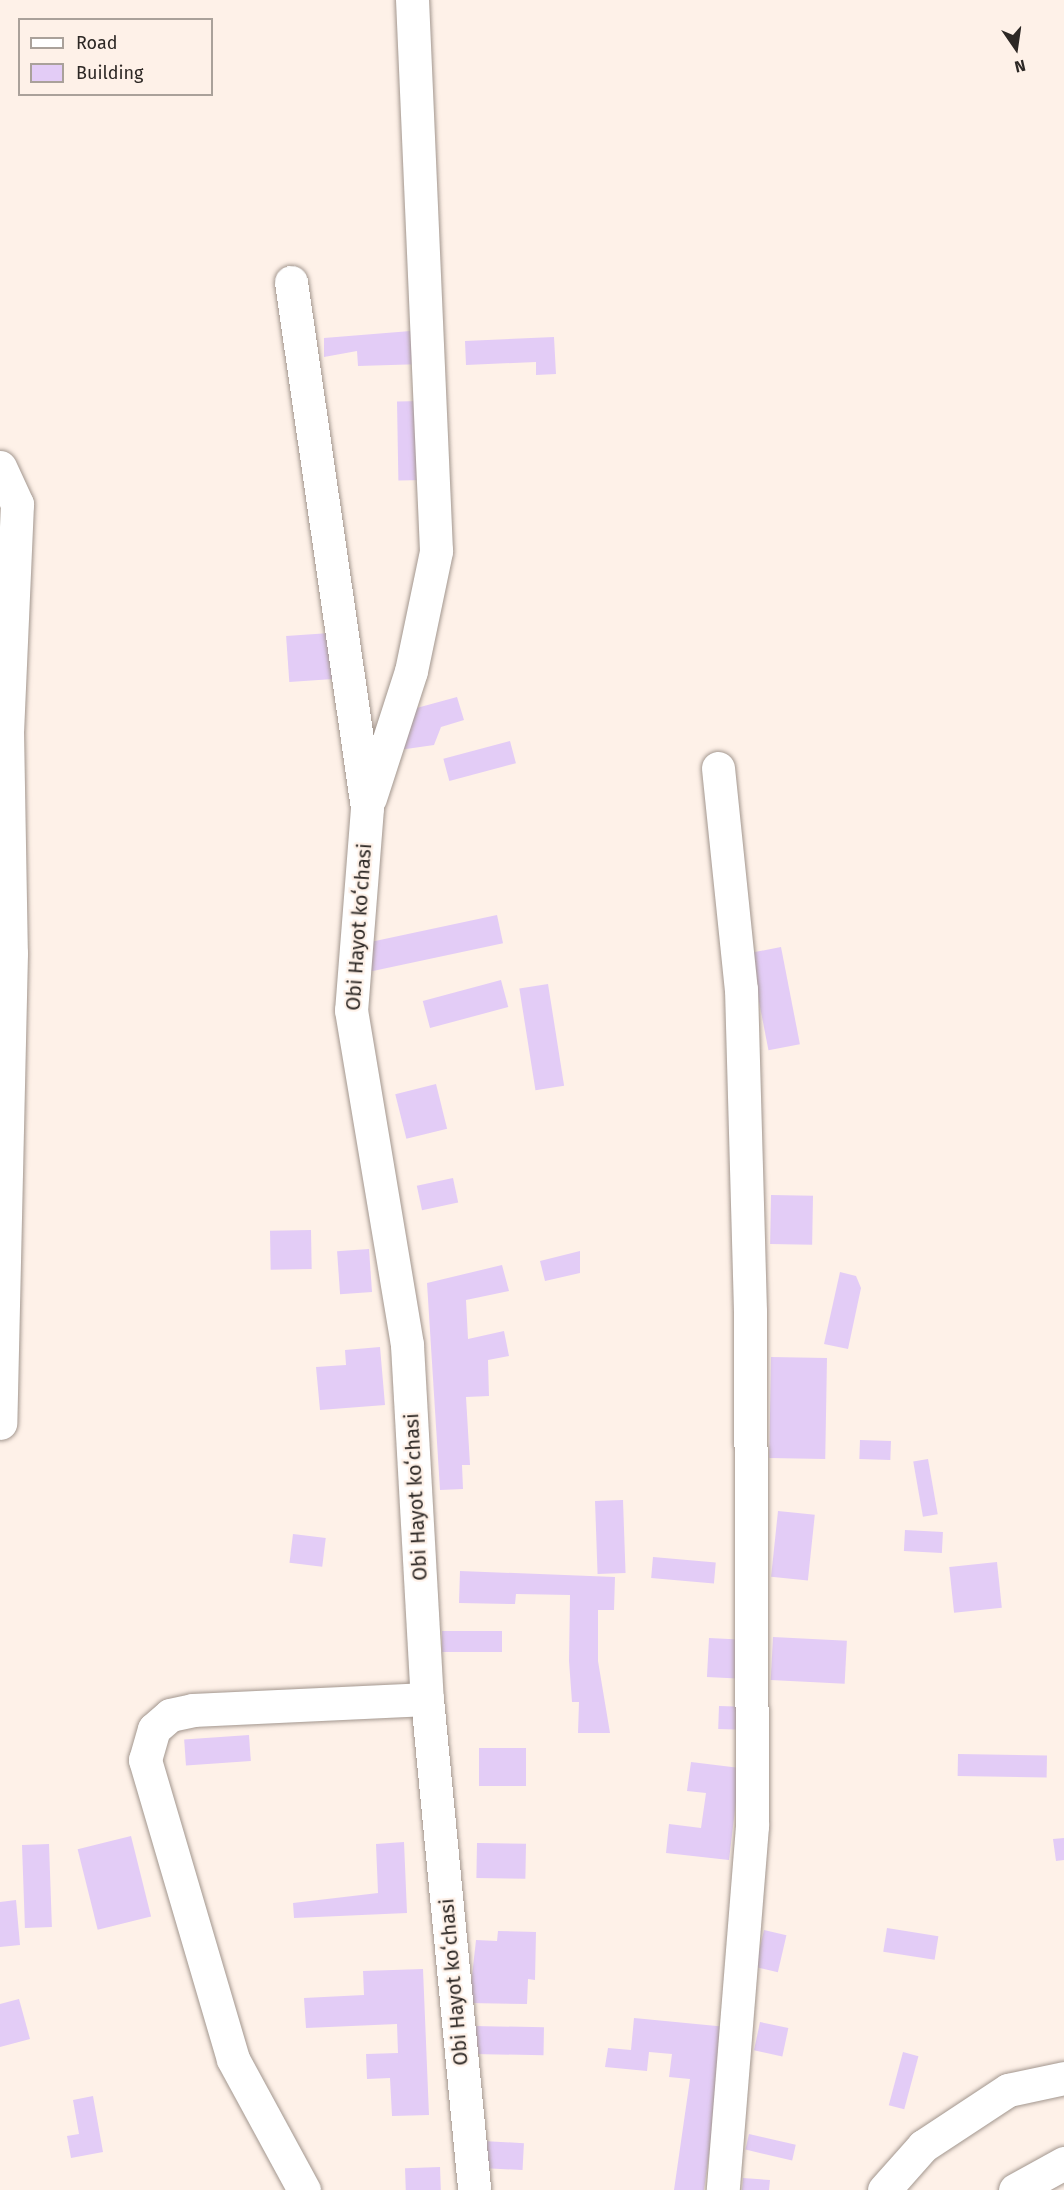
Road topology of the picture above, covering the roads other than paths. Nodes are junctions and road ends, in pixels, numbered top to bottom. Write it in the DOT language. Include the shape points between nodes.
graph roads {
  1 [pos="412,0"];
  2 [pos="291,282"];
  3 [pos="0,467"];
  4 [pos="718,768"];
  5 [pos="367,808"];
  6 [pos="0,1423"];
  7 [pos="427,1699"];
  8 [pos="1064,2078"];
  9 [pos="1064,2163"];
  10 [pos="304,2190"];
  11 [pos="474,2190"];
  12 [pos="723,2190"];
  13 [pos="884,2190"];
  14 [pos="1015,2190"];
  1 -- 5 [label="street" via="429,298 436,551 411,671"];
  2 -- 5 [label="street"];
  3 -- 6 [label="street" via="18,504 7,730 12,953"];
  4 -- 12 [label="street" via="741,1001 750,1312 752,1826"];
  5 -- 7 [label="street, Obi Hayot koʻchasi" via="351,1010 407,1345"];
  7 -- 10 [label="street" via="192,1710 170,1715 154,1729 145,1760 233,2059"];
  7 -- 11 [label="street, Obi Hayot koʻchasi"];
  8 -- 13 [label="street" via="1008,2090 923,2146"];
  9 -- 14 [label="street"];
}
